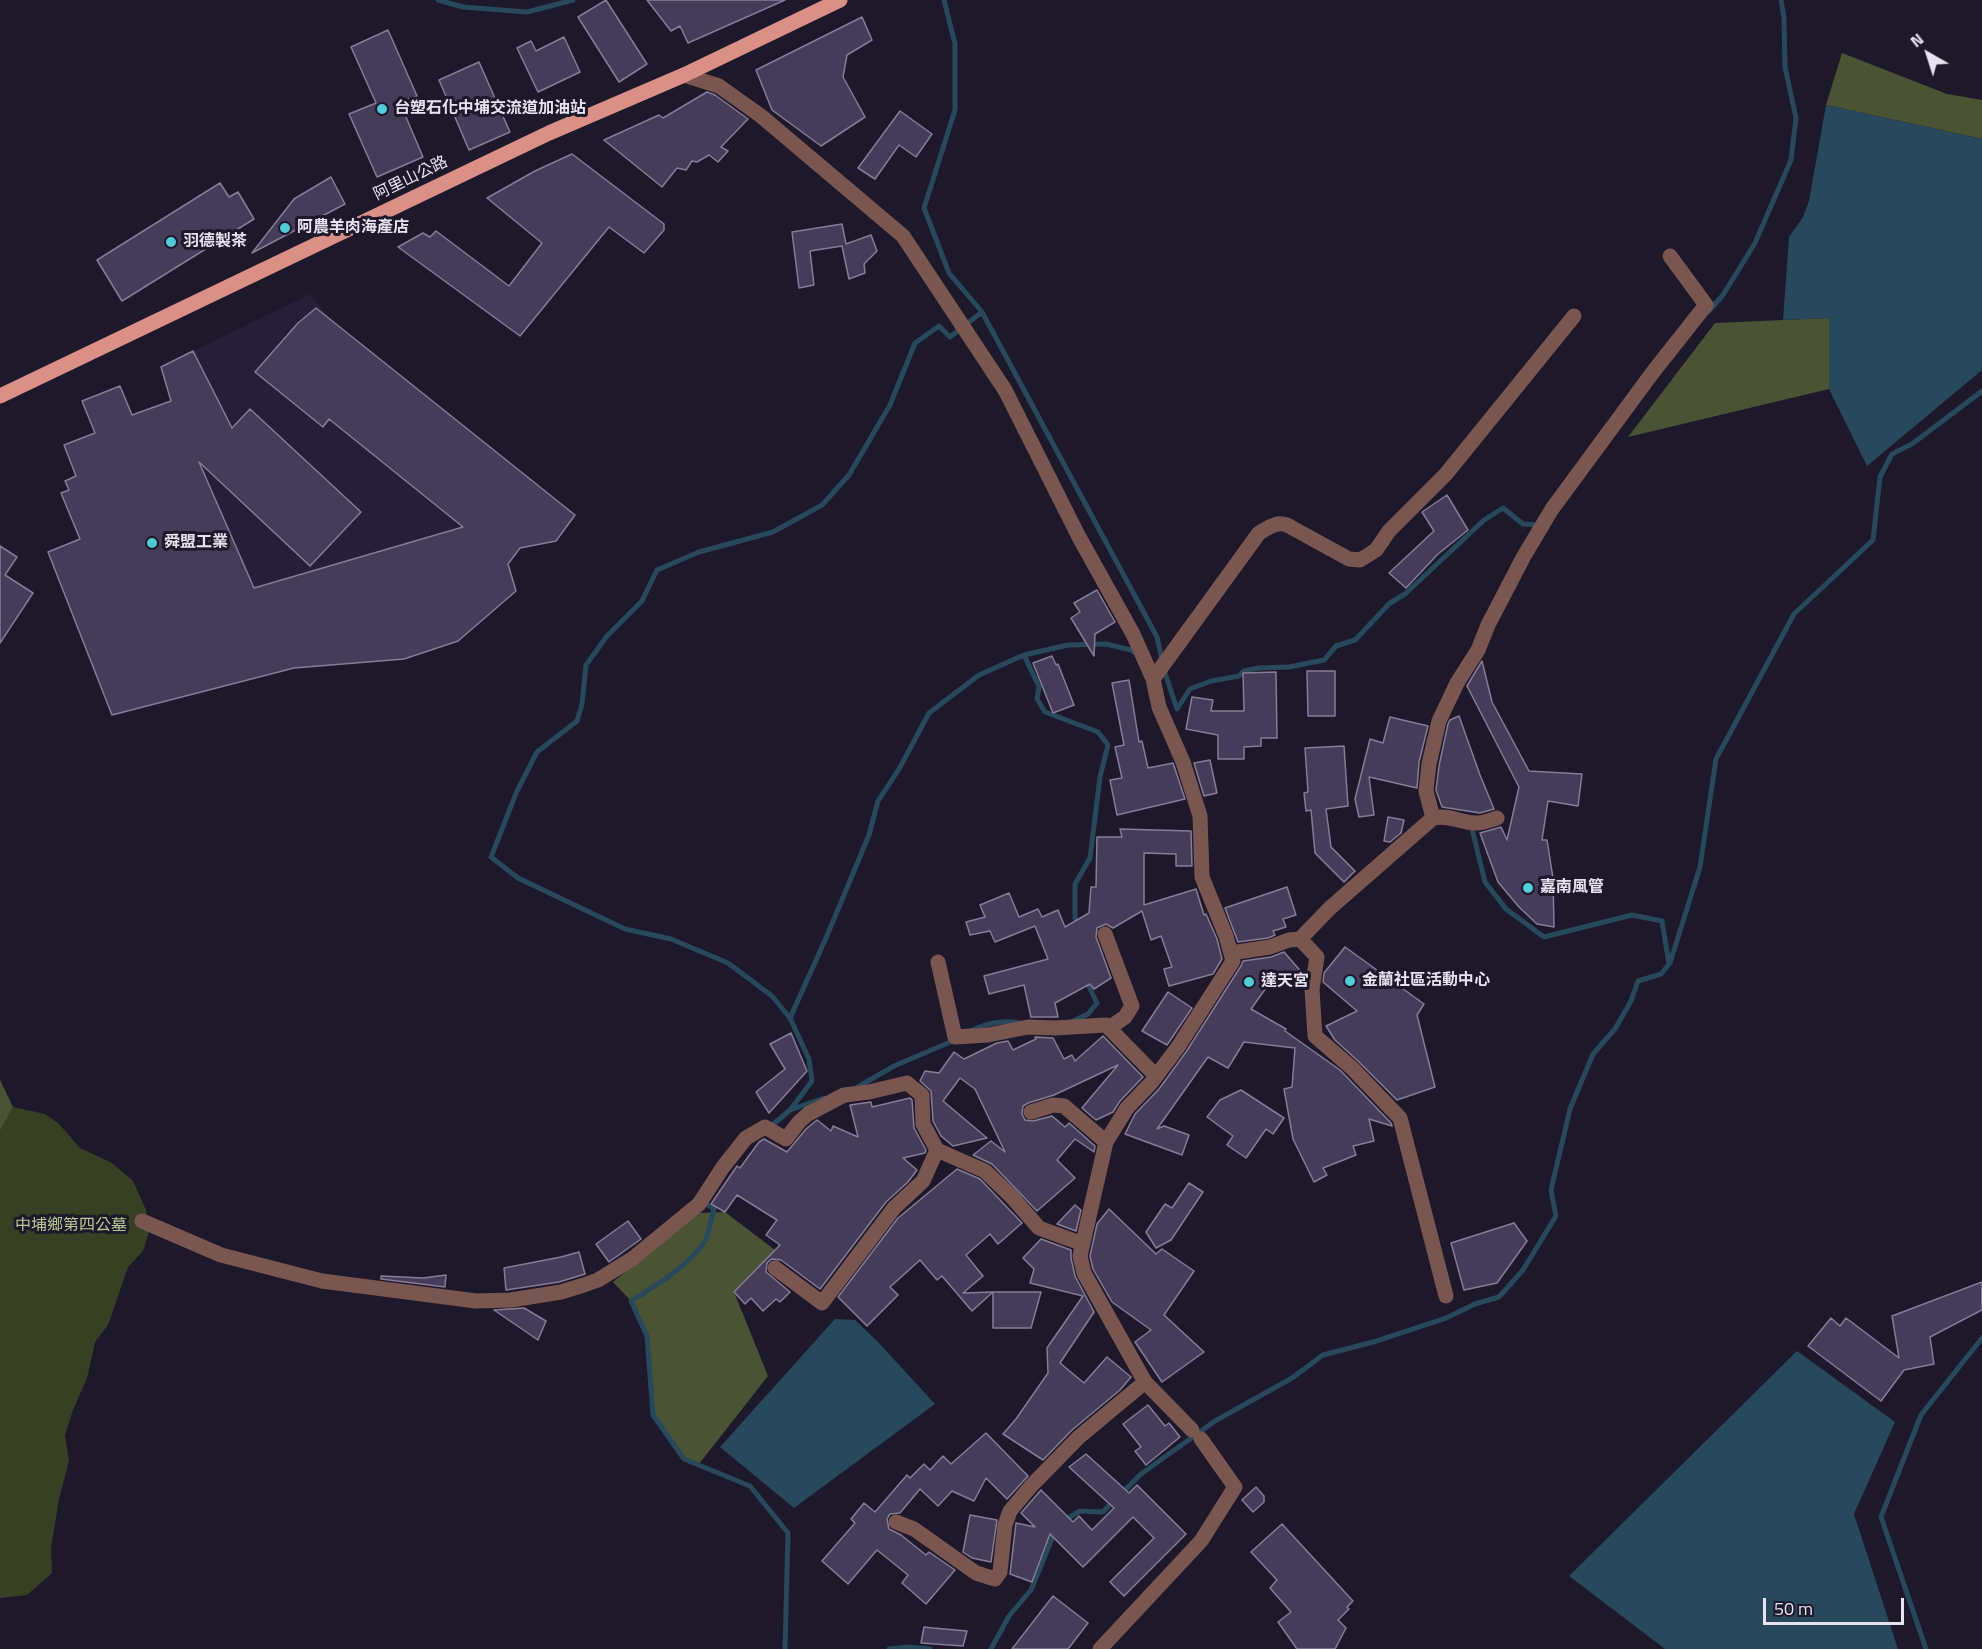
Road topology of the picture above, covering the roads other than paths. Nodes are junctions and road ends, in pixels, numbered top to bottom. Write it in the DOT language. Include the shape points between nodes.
graph roads {
  1 [pos="840,0"];
  2 [pos="684,75"];
  3 [pos="1670,256"];
  4 [pos="1574,316"];
  5 [pos="0,396"];
  6 [pos="1153,679"];
  7 [pos="1433,818"];
  8 [pos="1497,818"];
  9 [pos="1105,934"];
  10 [pos="1300,939"];
  11 [pos="1231,953"];
  12 [pos="938,962"];
  13 [pos="1109,1028"];
  14 [pos="1156,1077"];
  15 [pos="1031,1112"];
  16 [pos="1106,1142"];
  17 [pos="937,1150"];
  18 [pos="142,1221"];
  19 [pos="1083,1244"];
  20 [pos="775,1268"];
  21 [pos="1446,1296"];
  22 [pos="1145,1382"];
  23 [pos="896,1522"];
  24 [pos="1100,1649"];
  1 -- 2 [label="main road, 阿里山公路"];
  2 -- 5 [label="main road, 阿里山公路" via="549,133"];
  2 -- 6 [label="street" via="719,86 761,116 903,236 1005,390"];
  3 -- 7 [label="street" via="1706,305 1552,510 1524,556 1439,720 1426,791"];
  4 -- 6 [label="street" via="1446,474 1389,531 1376,550 1360,560 1349,559 1287,525 1271,526 1259,533"];
  6 -- 11 [label="street" via="1159,707 1184,762 1200,816 1202,877"];
  7 -- 8 [label="street" via="1444,816 1478,823"];
  7 -- 10 [label="street"];
  9 -- 13 [label="street" via="1132,1006 1125,1017"];
  10 -- 11 [label="street"];
  10 -- 21 [label="street" via="1317,957 1312,989 1315,1036 1400,1118"];
  11 -- 14 [label="street" via="1233,961"];
  12 -- 13 [label="street" via="955,1037 1028,1028"];
  13 -- 14 [label="street"];
  14 -- 16 [label="street" via="1127,1108"];
  15 -- 16 [label="street" via="1064,1106"];
  16 -- 19 [label="street"];
  17 -- 18 [label="street" via="923,1124 922,1095 907,1083 844,1095 808,1114 786,1139 765,1127 746,1138 699,1204 632,1259 598,1280 561,1292 511,1300 476,1301 322,1281 222,1255"];
  17 -- 19 [label="street" via="985,1171 1039,1228"];
  17 -- 20 [label="street" via="923,1181 894,1208 822,1303"];
  19 -- 22 [label="street" via="1080,1256 1084,1274"];
  22 -- 23 [label="street" via="1079,1437 1010,1511 1000,1572 995,1579 976,1573 914,1529"];
  22 -- 24 [label="street" via="1197,1435 1235,1487 1201,1541"];
}
